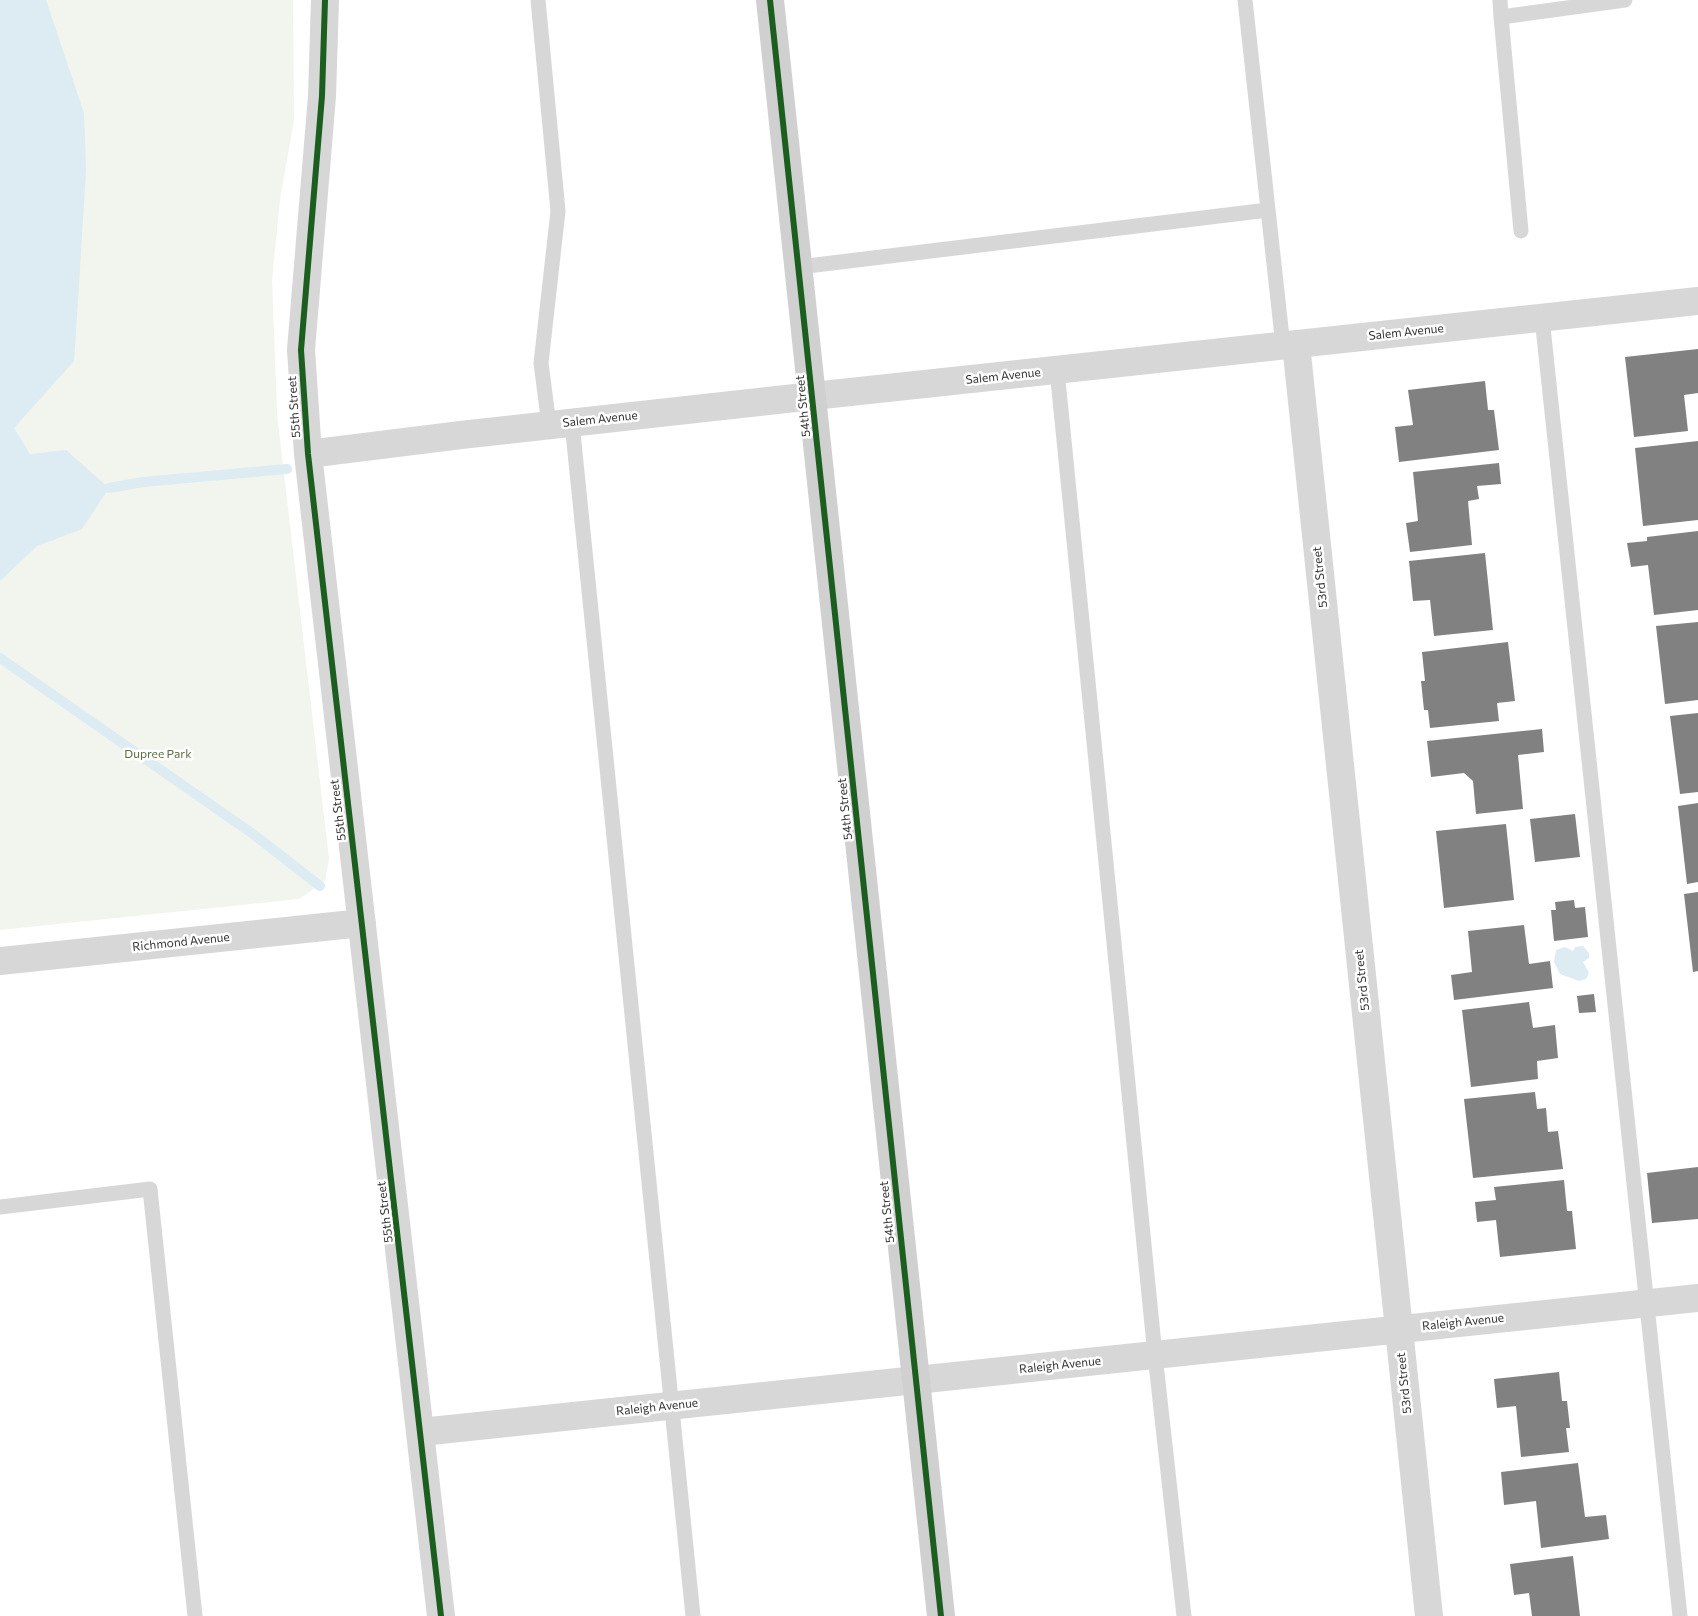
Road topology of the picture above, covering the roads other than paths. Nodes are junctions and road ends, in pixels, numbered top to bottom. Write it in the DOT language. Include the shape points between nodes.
graph roads {
  1 [pos="325,0"];
  2 [pos="538,0"];
  3 [pos="770,0"];
  4 [pos="1245,0"];
  5 [pos="1500,0"];
  6 [pos="1625,0"];
  7 [pos="1501,17"];
  8 [pos="1268,210"];
  9 [pos="1521,231"];
  10 [pos="799,267"];
  11 [pos="1698,301"];
  12 [pos="1542,318"];
  13 [pos="1289,345"];
  14 [pos="1057,370"];
  15 [pos="813,396"];
  16 [pos="561,424"];
  17 [pos="308,454"];
  18 [pos="362,923"];
  19 [pos="0,962"];
  20 [pos="0,1207"];
  21 [pos="1698,1298"];
  22 [pos="1645,1303"];
  23 [pos="1398,1329"];
  24 [pos="1156,1355"];
  25 [pos="916,1380"];
  26 [pos="670,1406"];
  27 [pos="422,1432"];
  28 [pos="195,1616"];
  29 [pos="441,1616"];
  30 [pos="693,1616"];
  31 [pos="941,1616"];
  32 [pos="1184,1616"];
  33 [pos="1429,1616"];
  34 [pos="1680,1616"];
  1 -- 17 [label="street, 55th Street" via="322,96 301,350"];
  2 -- 16 [label="lane" via="558,211 541,363"];
  3 -- 10 [label="street, 54th Street"];
  4 -- 8 [label="lane"];
  5 -- 7 [label="lane"];
  6 -- 7 [label="lane"];
  7 -- 9 [label="lane"];
  8 -- 10 [label="lane"];
  8 -- 13 [label="lane"];
  10 -- 15 [label="street, 54th Street"];
  11 -- 12 [label="street, Salem Avenue"];
  12 -- 13 [label="street, Salem Avenue"];
  12 -- 22 [label="lane"];
  13 -- 14 [label="street, Salem Avenue"];
  13 -- 23 [label="street, 53rd Street"];
  14 -- 15 [label="street, Salem Avenue"];
  14 -- 24 [label="lane"];
  15 -- 16 [label="street, Salem Avenue"];
  15 -- 25 [label="street, 54th Street"];
  16 -- 17 [label="street, Salem Avenue"];
  16 -- 26 [label="lane"];
  17 -- 18 [label="street, 55th Street"];
  18 -- 19 [label="street, Richmond Avenue"];
  18 -- 27 [label="street, 55th Street"];
  20 -- 28 [label="lane" via="150,1189"];
  21 -- 22 [label="street, Raleigh Avenue"];
  22 -- 23 [label="street, Raleigh Avenue"];
  22 -- 34 [label="lane"];
  23 -- 24 [label="street, Raleigh Avenue"];
  23 -- 33 [label="street, 53rd Street"];
  24 -- 25 [label="street, Raleigh Avenue"];
  24 -- 32 [label="lane"];
  25 -- 26 [label="street, Raleigh Avenue"];
  25 -- 31 [label="street, 54th Street"];
  26 -- 27 [label="street, Raleigh Avenue"];
  26 -- 30 [label="lane"];
  27 -- 29 [label="street, 55th Street"];
}
